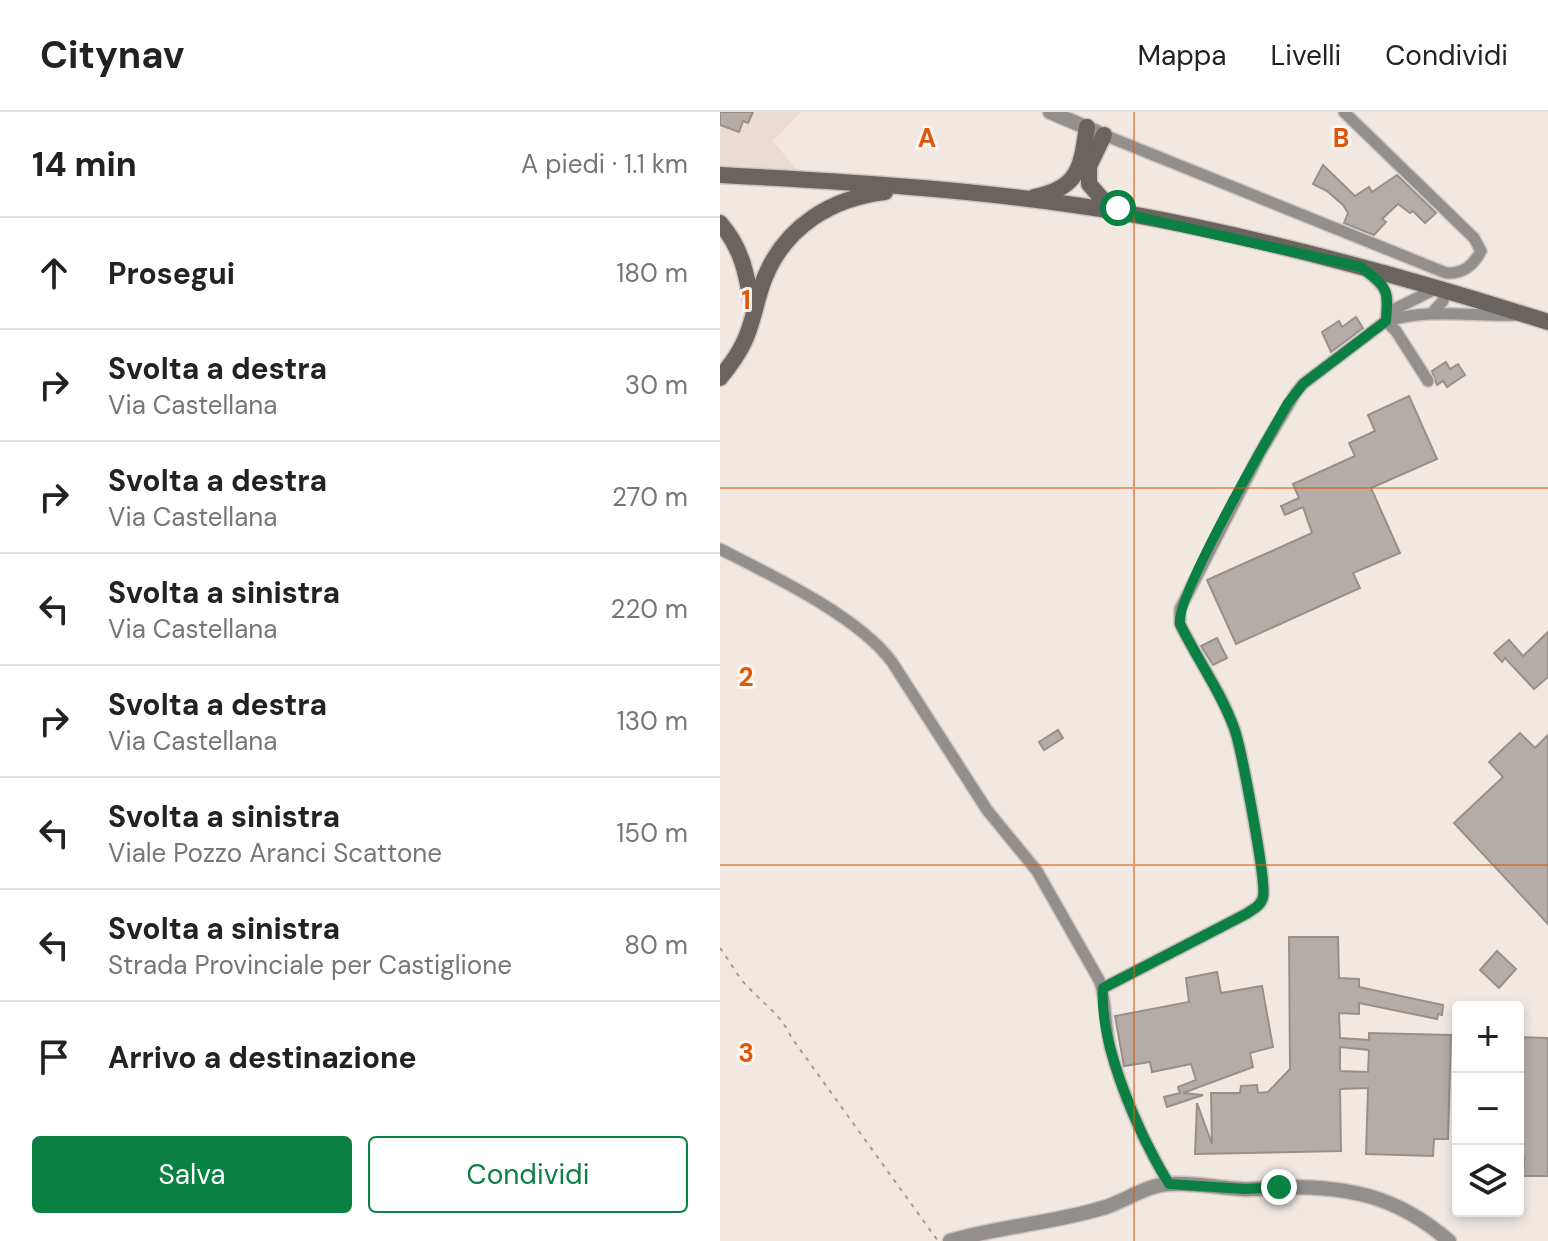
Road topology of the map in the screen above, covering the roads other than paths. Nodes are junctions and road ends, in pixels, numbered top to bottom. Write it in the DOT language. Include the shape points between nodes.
graph roads {
  1 [pos="1050,112"];
  2 [pos="1344,112"];
  3 [pos="1087,127"];
  4 [pos="1104,135"];
  5 [pos="720,175"];
  6 [pos="917,187"];
  7 [pos="1020,198"];
  8 [pos="1125,214"];
  9 [pos="720,223"];
  10 [pos="1361,267"];
  11 [pos="1439,287"];
  12 [pos="752,313"];
  13 [pos="1432,313"];
  14 [pos="1528,315"];
  15 [pos="1386,321"];
  16 [pos="1548,322"];
  17 [pos="720,378"];
  18 [pos="1428,381"];
  19 [pos="720,549"];
  20 [pos="1103,988"];
  21 [pos="1169,1184"];
  22 [pos="950,1241"];
  23 [pos="1449,1241"];
  1 -- 3 [label="street"];
  2 -- 4 [label="street" via="1474,238 1481,251 1466,270 1446,273"];
  3 -- 4 [label="street"];
  3 -- 7 [label="main road" via="1079,170 1069,183 1055,192"];
  4 -- 8 [label="main road" via="1089,166 1089,184"];
  5 -- 6 [label="main road"];
  6 -- 7 [label="main road"];
  6 -- 12 [label="main road" via="856,197 815,215 778,253"];
  7 -- 8 [label="main road"];
  8 -- 10 [label="main road"];
  9 -- 12 [label="main road" via="734,239 746,270"];
  10 -- 11 [label="main road"];
  10 -- 15 [label="street" via="1384,286"];
  11 -- 13 [label="street" via="1443,301"];
  11 -- 14 [label="main road"];
  11 -- 15 [label="street" via="1409,299"];
  12 -- 17 [label="main road" via="744,342"];
  13 -- 14 [label="street"];
  13 -- 15 [label="street"];
  14 -- 16 [label="main road"];
  15 -- 18 [label="street"];
  15 -- 20 [label="street" via="1303,384 1288,403 1180,609 1180,624 1226,709 1239,745 1262,868 1262,902"];
  19 -- 20 [label="street" via="806,595 884,651 987,810 1037,871"];
  20 -- 21 [label="street" via="1110,1047"];
  21 -- 22 [label="street" via="1107,1207"];
  21 -- 23 [label="street" via="1353,1190 1406,1211"];
}
